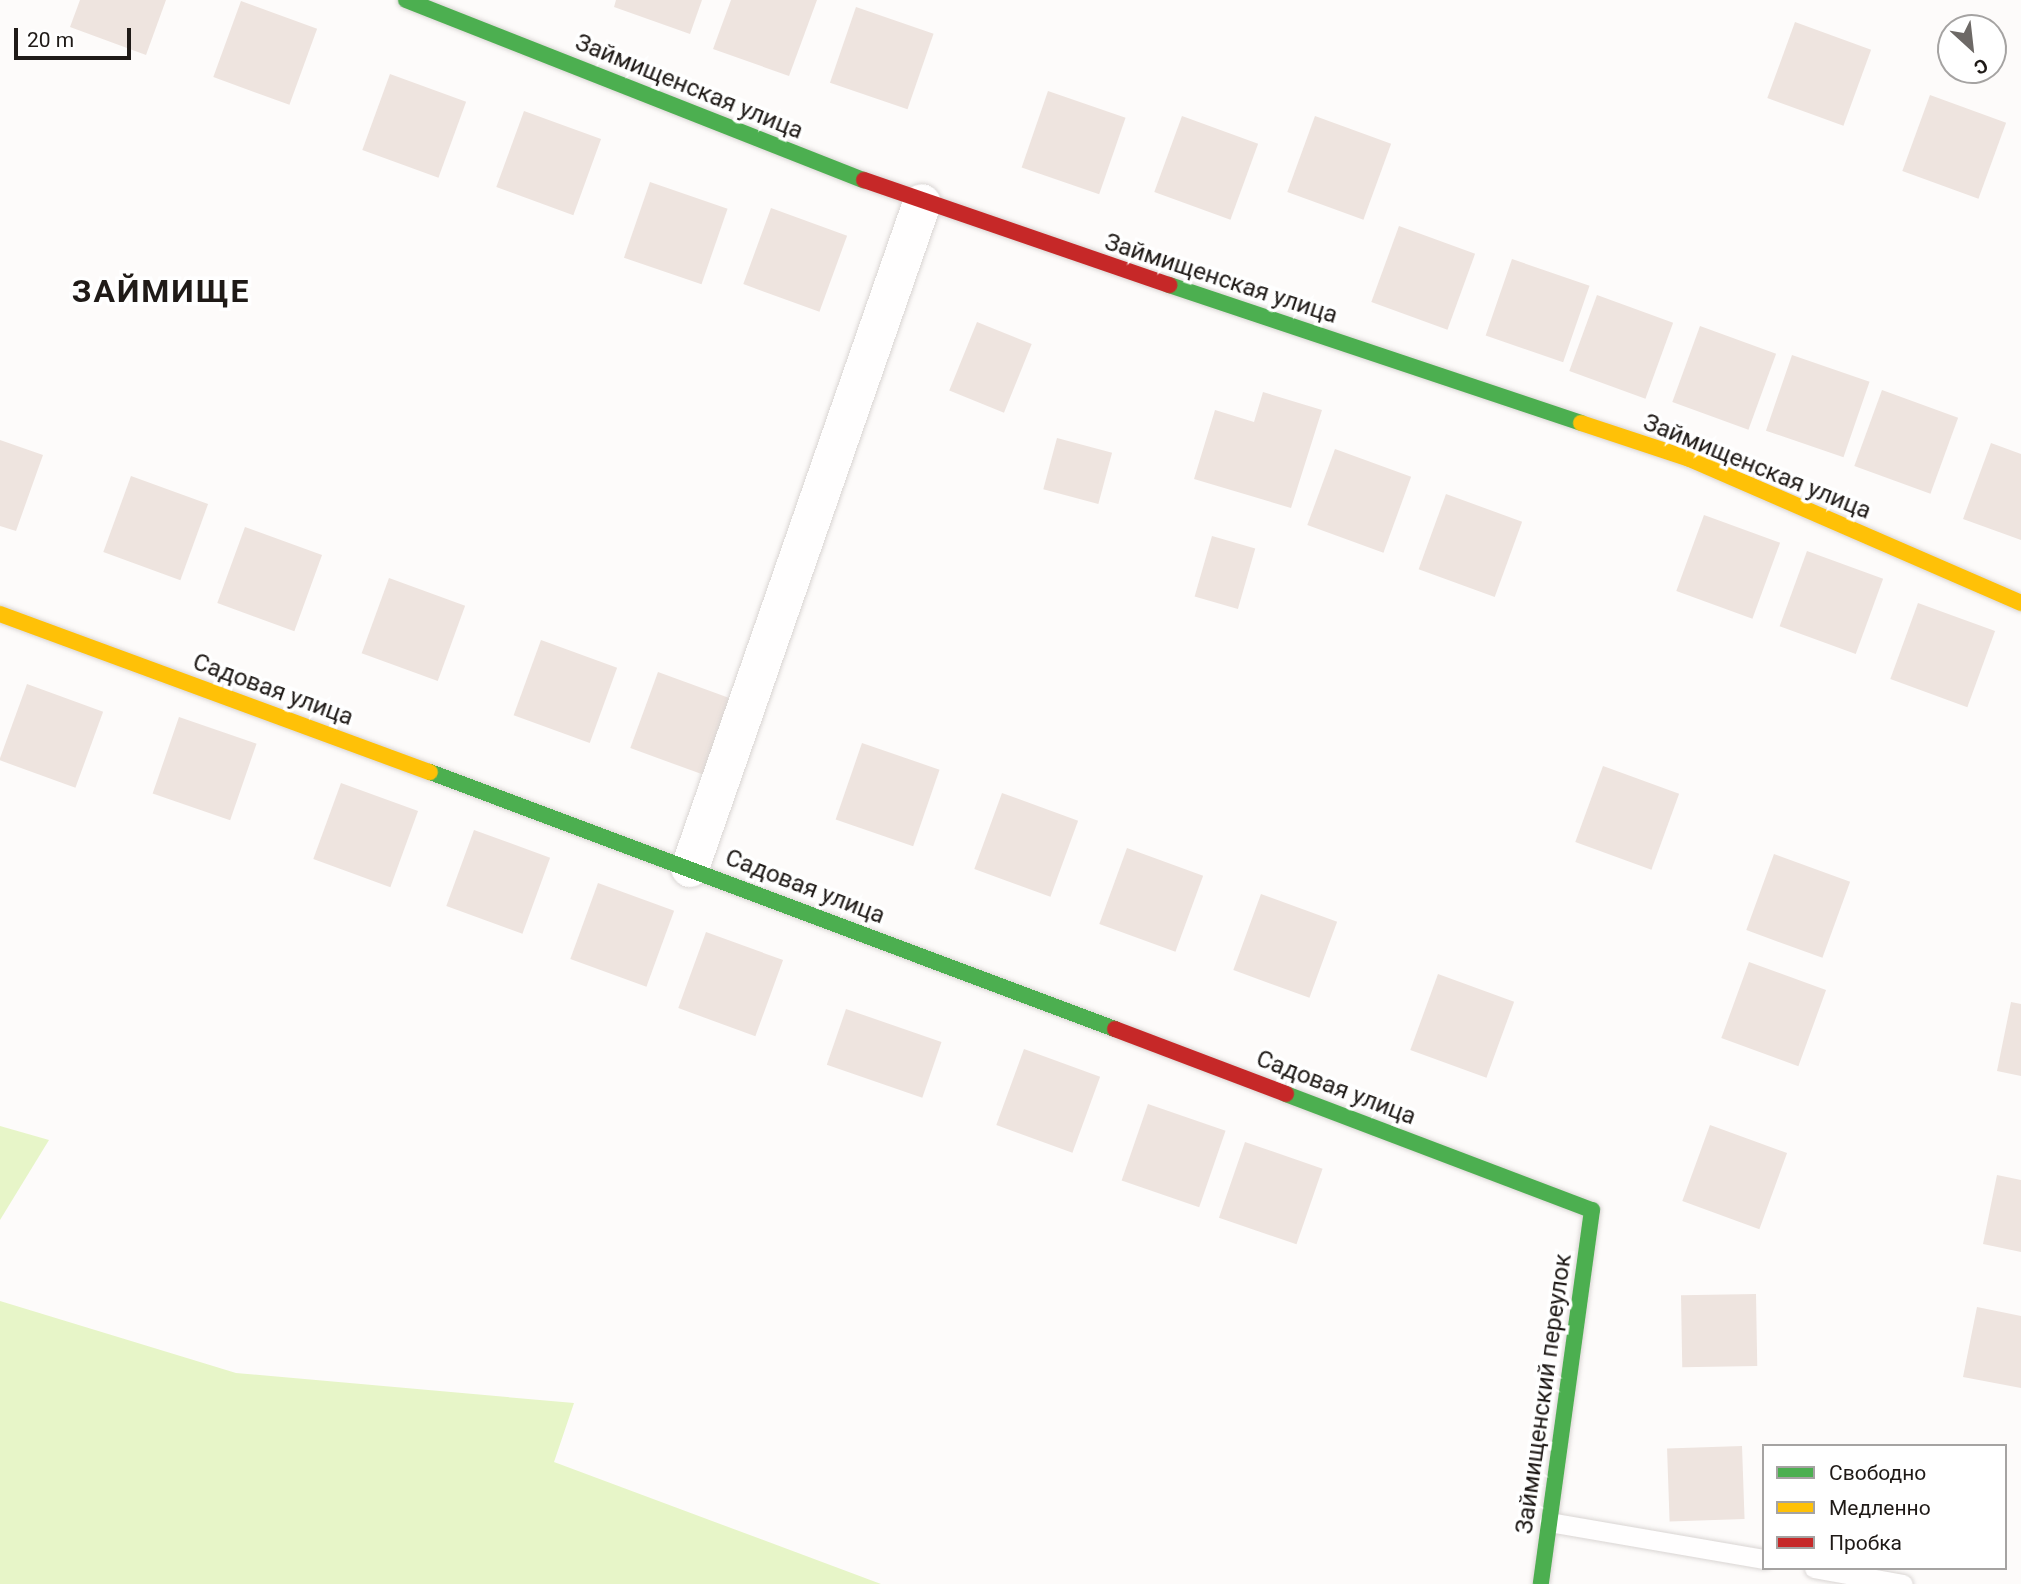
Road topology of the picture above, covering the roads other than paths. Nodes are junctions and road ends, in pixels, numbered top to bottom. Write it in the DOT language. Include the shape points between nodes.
graph roads {
  1 [pos="406,0"];
  2 [pos="922,203"];
  3 [pos="2021,603"];
  4 [pos="0,614"];
  5 [pos="690,868"];
  6 [pos="1592,1210"];
  7 [pos="1549,1522"];
  8 [pos="1762,1559"];
  9 [pos="1825,1570"];
  10 [pos="1541,1584"];
  11 [pos="1903,1584"];
  1 -- 2 [label="street, Займищенская улица"];
  2 -- 3 [label="street, Займищенская улица" via="1690,459"];
  2 -- 5 [label="street"];
  4 -- 5 [label="street, Садовая улица"];
  5 -- 6 [label="street, Садовая улица"];
  6 -- 7 [label="street, Займищенский переулок"];
  7 -- 8 [label="lane"];
  7 -- 10 [label="street, Займищенский переулок"];
  9 -- 11 [label="lane"];
}
